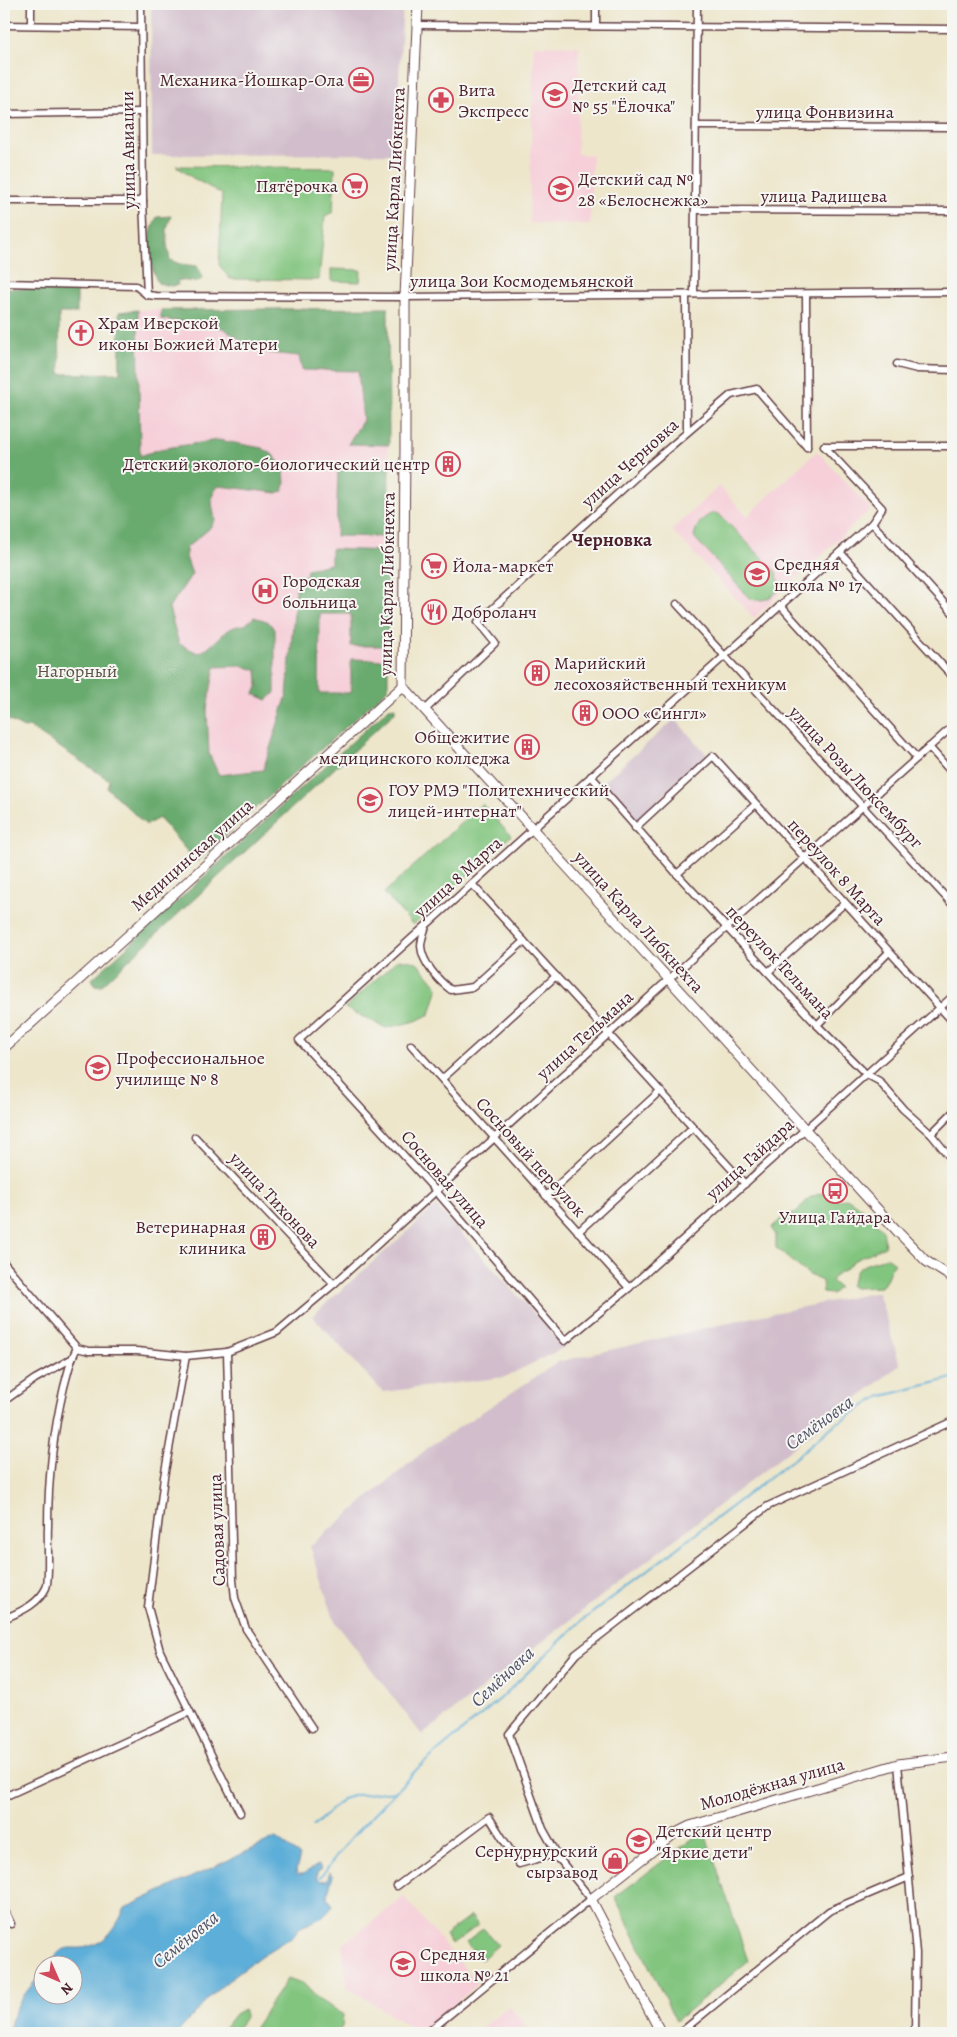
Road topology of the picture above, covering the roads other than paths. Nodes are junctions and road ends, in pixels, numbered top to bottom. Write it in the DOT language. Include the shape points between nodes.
graph roads {
  1 [pos="31,4"];
  2 [pos="141,4"];
  3 [pos="418,4"];
  4 [pos="596,4"];
  5 [pos="697,4"];
  6 [pos="31,24"];
  7 [pos="4,25"];
  8 [pos="417,25"];
  9 [pos="596,26"];
  10 [pos="140,27"];
  11 [pos="697,27"];
  12 [pos="953,29"];
  13 [pos="142,112"];
  14 [pos="4,114"];
  15 [pos="696,126"];
  16 [pos="953,128"];
  17 [pos="4,201"];
  18 [pos="143,201"];
  19 [pos="695,210"];
  20 [pos="953,211"];
  21 [pos="4,283"];
  22 [pos="953,292"];
  23 [pos="686,294"];
  24 [pos="694,294"];
  25 [pos="806,294"];
  26 [pos="147,295"];
  27 [pos="404,297"];
  28 [pos="897,364"];
  29 [pos="953,370"];
  30 [pos="687,432"];
  31 [pos="953,446"];
  32 [pos="872,523"];
  33 [pos="840,552"];
  34 [pos="677,604"];
  35 [pos="780,605"];
  36 [pos="953,613"];
  37 [pos="724,656"];
  38 [pos="953,677"];
  39 [pos="403,686"];
  40 [pos="425,710"];
  41 [pos="953,726"];
  42 [pos="929,747"];
  43 [pos="917,758"];
  44 [pos="953,774"];
  45 [pos="591,776"];
  46 [pos="756,804"];
  47 [pos="863,806"];
  48 [pos="635,828"];
  49 [pos="533,829"];
  50 [pos="804,858"];
  51 [pos="677,874"];
  52 [pos="472,884"];
  53 [pos="845,903"];
  54 [pos="953,905"];
  55 [pos="426,926"];
  56 [pos="726,928"];
  57 [pos="524,941"];
  58 [pos="889,952"];
  59 [pos="768,972"];
  60 [pos="556,976"];
  61 [pos="669,979"];
  62 [pos="953,996"];
  63 [pos="940,1007"];
  64 [pos="953,1022"];
  65 [pos="817,1025"];
  66 [pos="608,1034"];
  67 [pos="299,1040"];
  68 [pos="411,1045"];
  69 [pos="4,1048"];
  70 [pos="866,1074"];
  71 [pos="442,1079"];
  72 [pos="660,1091"];
  73 [pos="953,1112"];
  74 [pos="693,1127"];
  75 [pos="806,1129"];
  76 [pos="931,1134"];
  77 [pos="195,1137"];
  78 [pos="494,1138"];
  79 [pos="953,1161"];
  80 [pos="745,1184"];
  81 [pos="436,1191"];
  82 [pos="546,1196"];
  83 [pos="578,1232"];
  84 [pos="4,1263"];
  85 [pos="953,1278"];
  86 [pos="334,1284"];
  87 [pos="628,1288"];
  88 [pos="565,1341"];
  89 [pos="77,1348"];
  90 [pos="227,1352"];
  91 [pos="186,1356"];
  92 [pos="71,1359"];
  93 [pos="4,1401"];
  94 [pos="953,1421"];
  95 [pos="4,1619"];
  96 [pos="190,1712"];
  97 [pos="312,1728"];
  98 [pos="953,1757"];
  99 [pos="898,1764"];
  100 [pos="4,1797"];
  101 [pos="240,1813"];
  102 [pos="561,1861"];
  103 [pos="909,1877"];
  104 [pos="397,1886"];
  105 [pos="591,1899"];
  106 [pos="4,1910"];
  107 [pos="11,1924"];
  108 [pos="427,2033"];
  109 [pos="661,2033"];
  110 [pos="680,2033"];
  111 [pos="915,2033"];
  1 -- 6 [label="street"];
  2 -- 10 [label="street, улица Авиации"];
  3 -- 8 [label="main road, улица Карла Либкнехта"];
  4 -- 9 [label="street"];
  5 -- 11 [label="street"];
  6 -- 7 [label="street"];
  6 -- 10 [label="street"];
  8 -- 9 [label="street"];
  8 -- 27 [label="main road, улица Карла Либкнехта"];
  9 -- 11 [label="street"];
  10 -- 13 [label="street, улица Авиации"];
  11 -- 12 [label="street"];
  11 -- 15 [label="street"];
  13 -- 14 [label="street"];
  13 -- 18 [label="street, улица Авиации"];
  15 -- 16 [label="street, улица Фонвизина"];
  15 -- 19 [label="street"];
  17 -- 18 [label="street"];
  18 -- 26 [label="street, улица Авиации"];
  19 -- 20 [label="street, улица Радищева"];
  19 -- 24 [label="street"];
  21 -- 26 [label="street, улица Зои Космодемьянской" via="136,286"];
  22 -- 25 [label="street, улица Зои Космодемьянской"];
  23 -- 24 [label="street, улица Зои Космодемьянской"];
  23 -- 27 [label="street, улица Зои Космодемьянской"];
  23 -- 30 [label="street"];
  24 -- 25 [label="street, улица Зои Космодемьянской"];
  25 -- 30 [label="street, улица Черновка" via="807,447 757,389 731,394"];
  26 -- 27 [label="street, улица Зои Космодемьянской"];
  27 -- 39 [label="main road, улица Карла Либкнехта"];
  28 -- 29 [label="street" via="917,369"];
  30 -- 40 [label="street, улица Черновка" via="478,622 496,642"];
  31 -- 32 [label="street" via="824,446 882,508"];
  32 -- 33 [label="street, улица 8 Марта"];
  32 -- 36 [label="street"];
  33 -- 35 [label="street, улица 8 Марта"];
  33 -- 38 [label="street"];
  34 -- 37 [label="street, улица Розы Люксембург"];
  35 -- 37 [label="street, улица 8 Марта"];
  35 -- 43 [label="street"];
  37 -- 45 [label="street, улица 8 Марта"];
  37 -- 47 [label="street, улица Розы Люксембург"];
  39 -- 40 [label="main road, улица Карла Либкнехта"];
  39 -- 69 [label="main road, Медицинская улица"];
  40 -- 49 [label="main road, улица Карла Либкнехта"];
  41 -- 42 [label="street, улица Тельмана"];
  42 -- 43 [label="street, улица Тельмана"];
  42 -- 44 [label="street"];
  43 -- 47 [label="street, улица Тельмана"];
  45 -- 48 [label="street, переулок Тельмана"];
  45 -- 49 [label="street, улица 8 Марта"];
  46 -- 48 [label="street, переулок 8 Марта" via="713,756"];
  46 -- 50 [label="street, переулок 8 Марта"];
  46 -- 51 [label="street"];
  47 -- 50 [label="street, улица Тельмана"];
  47 -- 54 [label="street, улица Розы Люксембург"];
  48 -- 51 [label="street, переулок Тельмана"];
  49 -- 52 [label="street, улица 8 Марта"];
  49 -- 61 [label="main road, улица Карла Либкнехта"];
  50 -- 53 [label="street, переулок 8 Марта"];
  50 -- 56 [label="street, улица Тельмана"];
  51 -- 56 [label="street, переулок Тельмана"];
  52 -- 55 [label="street, улица 8 Марта"];
  52 -- 57 [label="street"];
  53 -- 58 [label="street, переулок 8 Марта"];
  53 -- 59 [label="street"];
  55 -- 57 [label="street" via="421,947 426,962 440,982 451,990 473,987"];
  55 -- 67 [label="street, улица 8 Марта"];
  56 -- 59 [label="street, переулок Тельмана"];
  56 -- 61 [label="street, улица Тельмана"];
  57 -- 60 [label="street"];
  58 -- 63 [label="street, переулок 8 Марта"];
  58 -- 65 [label="street"];
  59 -- 65 [label="street, переулок Тельмана"];
  60 -- 66 [label="street"];
  60 -- 71 [label="street"];
  61 -- 66 [label="street, улица Тельмана"];
  61 -- 75 [label="main road, улица Карла Либкнехта"];
  62 -- 63 [label="street, улица Гайдара"];
  63 -- 64 [label="street, переулок 8 Марта"];
  63 -- 70 [label="street, улица Гайдара"];
  65 -- 70 [label="street, переулок Тельмана"];
  66 -- 72 [label="street"];
  66 -- 78 [label="street, улица Тельмана"];
  67 -- 81 [label="street, Сосновая улица"];
  68 -- 71 [label="street, Сосновый переулок"];
  70 -- 75 [label="street, улица Гайдара"];
  70 -- 76 [label="street, переулок Тельмана" via="879,1081"];
  71 -- 78 [label="street, Сосновый переулок"];
  72 -- 74 [label="street"];
  72 -- 82 [label="street"];
  73 -- 76 [label="street"];
  74 -- 80 [label="street"];
  74 -- 83 [label="street"];
  75 -- 80 [label="street, улица Гайдара"];
  75 -- 85 [label="main road, улица Карла Либкнехта" via="926,1261"];
  76 -- 79 [label="street, переулок Тельмана"];
  77 -- 86 [label="street, улица Тихонова"];
  78 -- 81 [label="street, улица Тельмана"];
  78 -- 82 [label="street, Сосновый переулок"];
  80 -- 87 [label="street, улица Гайдара"];
  81 -- 86 [label="street, улица Тельмана"];
  81 -- 88 [label="street, Сосновая улица"];
  82 -- 83 [label="street, Сосновый переулок"];
  83 -- 87 [label="street, Сосновый переулок"];
  84 -- 89 [label="street"];
  86 -- 90 [label="street, улица Тельмана" via="276,1332"];
  87 -- 88 [label="street, улица Гайдара"];
  89 -- 91 [label="street"];
  89 -- 92 [label="street"];
  90 -- 91 [label="street"];
  90 -- 97 [label="street, Садовая улица" via="235,1598 246,1629"];
  91 -- 96 [label="street" via="164,1477 148,1608 160,1651"];
  92 -- 93 [label="street" via="34,1379"];
  92 -- 95 [label="street" via="58,1413 48,1489 47,1587 30,1605"];
  94 -- 102 [label="street" via="768,1506 576,1654 509,1734 544,1829"];
  96 -- 100 [label="street"];
  96 -- 101 [label="street"];
  98 -- 99 [label="main road, Молодёжная улица"];
  99 -- 103 [label="street"];
  99 -- 105 [label="main road, Молодёжная улица" via="690,1826"];
  102 -- 104 [label="street" via="551,1855 520,1864 489,1817"];
  102 -- 105 [label="street"];
  103 -- 110 [label="street" via="829,1911"];
  103 -- 111 [label="street" via="916,1953"];
  105 -- 108 [label="street, Молодёжная улица"];
  105 -- 109 [label="main road"];
  106 -- 107 [label="street"];
}
